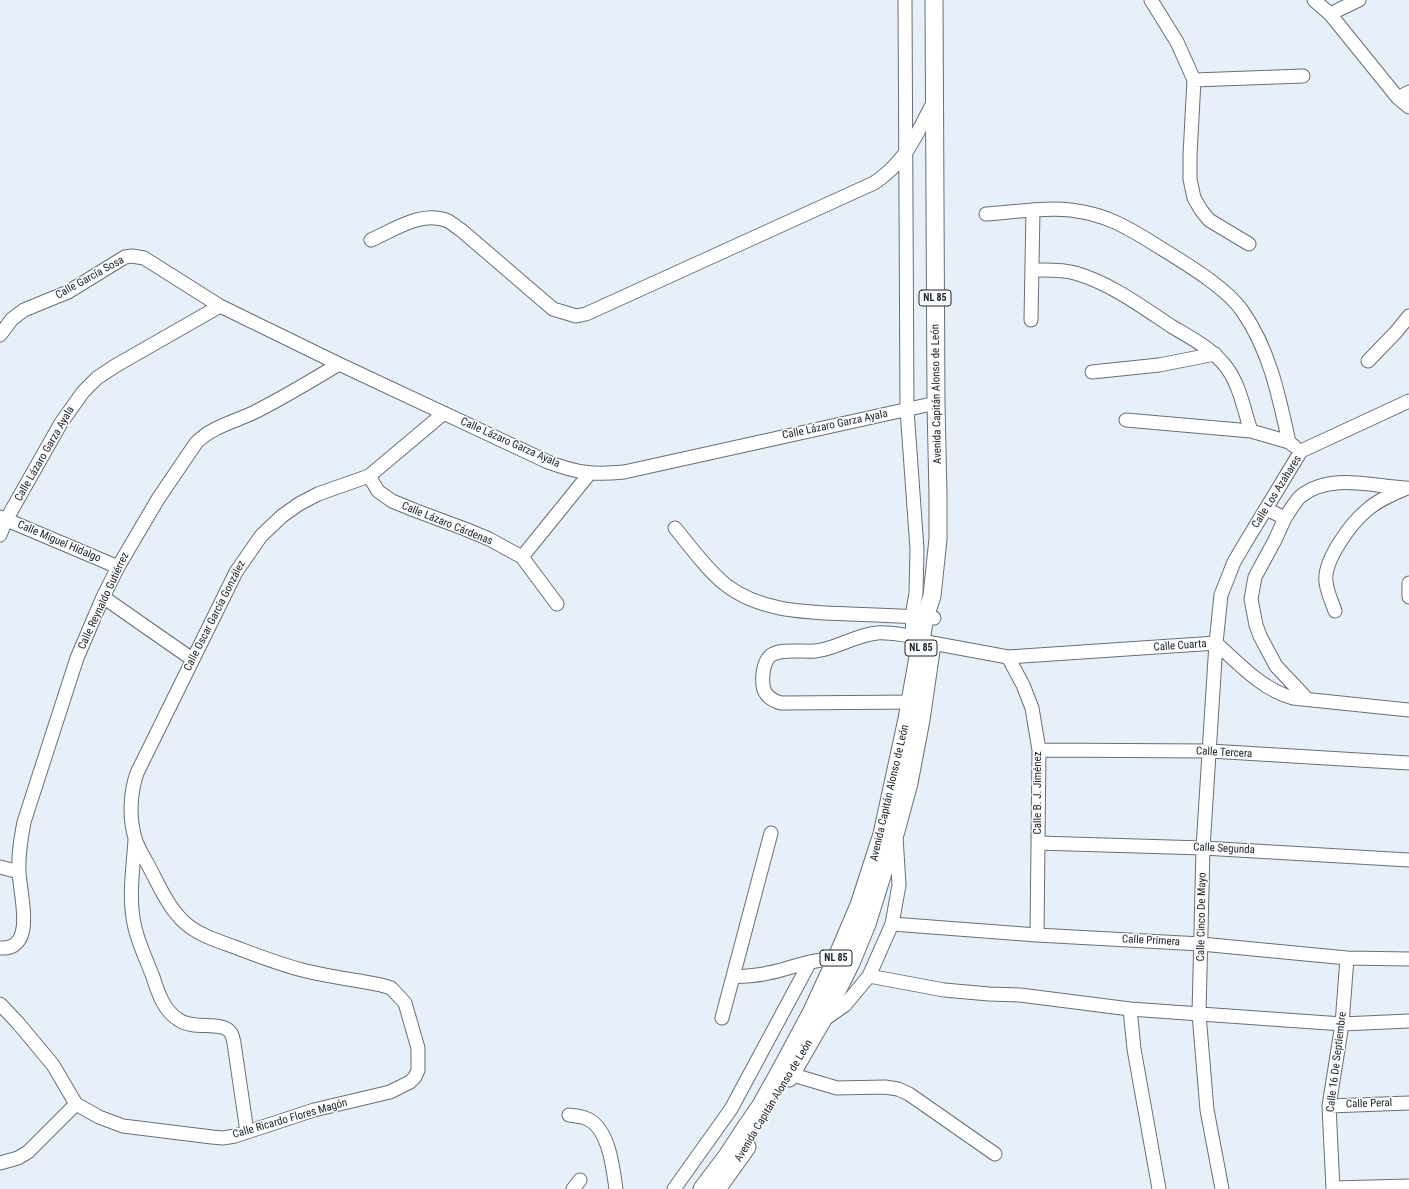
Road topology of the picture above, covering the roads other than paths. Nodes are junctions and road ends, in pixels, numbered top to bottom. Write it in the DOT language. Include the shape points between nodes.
graph roads {
  1 [pos="905,0"];
  2 [pos="934,0"];
  3 [pos="1151,0"];
  4 [pos="1314,0"];
  5 [pos="1359,0"];
  6 [pos="1330,14"];
  7 [pos="1303,76"];
  8 [pos="1194,80"];
  9 [pos="1404,95"];
  10 [pos="934,100"];
  11 [pos="1409,107"];
  12 [pos="907,152"];
  13 [pos="1033,210"];
  14 [pos="986,214"];
  15 [pos="371,240"];
  16 [pos="1249,244"];
  17 [pos="144,258"];
  18 [pos="1032,270"];
  19 [pos="220,306"];
  20 [pos="1409,316"];
  21 [pos="1030,320"];
  22 [pos="0,335"];
  23 [pos="1215,354"];
  24 [pos="1368,361"];
  25 [pos="339,364"];
  26 [pos="1092,372"];
  27 [pos="1409,401"];
  28 [pos="936,403"];
  29 [pos="908,410"];
  30 [pos="444,413"];
  31 [pos="1126,420"];
  32 [pos="1251,431"];
  33 [pos="1290,442"];
  34 [pos="1301,451"];
  35 [pos="590,473"];
  36 [pos="369,476"];
  37 [pos="1408,488"];
  38 [pos="1266,509"];
  39 [pos="1285,518"];
  40 [pos="3,519"];
  41 [pos="675,528"];
  42 [pos="0,535"];
  43 [pos="522,558"];
  44 [pos="118,567"];
  45 [pos="1409,583"];
  46 [pos="1409,596"];
  47 [pos="103,597"];
  48 [pos="557,604"];
  49 [pos="1336,612"];
  50 [pos="924,617"];
  51 [pos="923,640"];
  52 [pos="1216,643"];
  53 [pos="1008,657"];
  54 [pos="192,659"];
  55 [pos="1307,699"];
  56 [pos="917,702"];
  57 [pos="1409,710"];
  58 [pos="1039,750"];
  59 [pos="1210,751"];
  60 [pos="1409,763"];
  61 [pos="896,831"];
  62 [pos="771,833"];
  63 [pos="135,839"];
  64 [pos="1038,843"];
  65 [pos="1203,848"];
  66 [pos="1409,860"];
  67 [pos="0,867"];
  68 [pos="18,872"];
  69 [pos="892,924"];
  70 [pos="1037,935"];
  71 [pos="1201,944"];
  72 [pos="0,948"];
  73 [pos="1346,958"];
  74 [pos="1409,959"];
  75 [pos="844,961"];
  76 [pos="810,962"];
  77 [pos="869,976"];
  78 [pos="733,977"];
  79 [pos="0,1004"];
  80 [pos="1130,1009"];
  81 [pos="1199,1014"];
  82 [pos="722,1018"];
  83 [pos="822,1021"];
  84 [pos="1409,1022"];
  85 [pos="1342,1024"];
  86 [pos="786,1073"];
  87 [pos="415,1077"];
  88 [pos="1409,1103"];
  89 [pos="76,1104"];
  90 [pos="1329,1106"];
  91 [pos="569,1114"];
  92 [pos="247,1132"];
  93 [pos="995,1154"];
  94 [pos="0,1163"];
  95 [pos="1409,1186"];
  96 [pos="1333,1188"];
  97 [pos="616,1189"];
  98 [pos="674,1189"];
  99 [pos="702,1189"];
  100 [pos="717,1189"];
  101 [pos="1159,1189"];
  102 [pos="1222,1189"];
  1 -- 12 [label="street"];
  2 -- 10 [label="main road, Avenida Capitán Alonso de León / NL 85"];
  3 -- 8 [label="street" via="1177,42"];
  4 -- 6 [label="street"];
  5 -- 6 [label="street"];
  6 -- 9 [label="street"];
  7 -- 8 [label="street"];
  8 -- 16 [label="street" via="1190,178 1194,198 1200,210 1210,220"];
  9 -- 11 [label="street"];
  10 -- 12 [label="street"];
  10 -- 28 [label="main road, Avenida Capitán Alonso de León / NL 85"];
  12 -- 15 [label="street" via="894,168 874,183 599,309 576,316 553,309 447,221 421,218"];
  12 -- 29 [label="street"];
  13 -- 14 [label="street"];
  13 -- 18 [label="street"];
  13 -- 33 [label="street" via="1070,210 1114,221 1184,262 1231,298 1243,311 1265,350 1275,379"];
  17 -- 19 [label="street, Calle Lázaro Garza Ayala"];
  17 -- 22 [label="street, Calle García Sosa" via="125,257 68,292 24,310 12,319"];
  18 -- 21 [label="street"];
  18 -- 23 [label="street" via="1073,272 1088,277 1139,305"];
  19 -- 25 [label="street, Calle Lázaro Garza Ayala"];
  19 -- 40 [label="street, Calle Lázaro Garza Ayala" via="97,378 83,392 61,423"];
  20 -- 24 [label="street"];
  23 -- 26 [label="street" via="1159,365"];
  23 -- 32 [label="street" via="1237,386"];
  25 -- 30 [label="street, Calle Lázaro Garza Ayala"];
  25 -- 44 [label="street, Calle Reynaldo Gutiérrez" via="278,400 203,436 158,499"];
  27 -- 34 [label="street, Calle Los Azahares"];
  28 -- 29 [label="street, Calle Lázaro Garza Ayala"];
  28 -- 50 [label="main road, Avenida Capitán Alonso de León / NL 85" via="938,539 932,596"];
  29 -- 35 [label="street, Calle Lázaro Garza Ayala" via="624,472"];
  29 -- 50 [label="street" via="918,549 916,593"];
  30 -- 35 [label="street, Calle Lázaro Garza Ayala" via="548,462"];
  30 -- 36 [label="street, Calle Oscar García González"];
  31 -- 32 [label="street"];
  32 -- 33 [label="street"];
  33 -- 34 [label="street"];
  34 -- 38 [label="street, Calle Los Azahares"];
  35 -- 43 [label="street"];
  36 -- 43 [label="street, Calle Lázaro Cárdenas" via="378,491 392,501 489,539"];
  36 -- 54 [label="street, Calle Oscar García González" via="318,494 299,504 261,536 236,572"];
  37 -- 39 [label="street" via="1362,483 1316,487 1300,496"];
  37 -- 49 [label="street" via="1383,499 1367,510 1357,519 1331,557 1325,582"];
  38 -- 39 [label="street"];
  38 -- 52 [label="street, Calle Los Azahares" via="1234,562 1221,595"];
  39 -- 55 [label="street" via="1255,577 1251,599 1258,630 1276,666"];
  40 -- 42 [label="street, Calle Lázaro Garza Ayala"];
  40 -- 44 [label="street, Calle Miguel Hidalgo"];
  41 -- 50 [label="street" via="726,585 753,600 804,612"];
  43 -- 48 [label="street"];
  44 -- 47 [label="street, Calle Reynaldo Gutiérrez"];
  45 -- 46 [label="street"];
  47 -- 54 [label="street"];
  47 -- 68 [label="street, Calle Reynaldo Gutiérrez" via="77,658 24,822"];
  50 -- 51 [label="main road, Avenida Capitán Alonso de León / NL 85"];
  51 -- 53 [label="street, Calle Cuarta"];
  51 -- 56 [label="main road, Avenida Capitán Alonso de León / NL 85"];
  51 -- 56 [label="street, Calle Cuarta" via="877,633 816,651 776,652 770,656 764,667 765,693 774,701 782,703"];
  52 -- 53 [label="street, Calle Cuarta"];
  52 -- 55 [label="street, Calle Cuarta" via="1274,690 1284,696"];
  52 -- 59 [label="street, Calle Cinco De Mayo"];
  53 -- 58 [label="street, Calle B. J. Jiménez" via="1032,708"];
  54 -- 63 [label="street, Calle Oscar García González" via="137,773 132,800"];
  55 -- 57 [label="street, Calle Cuarta"];
  56 -- 61 [label="main road, Avenida Capitán Alonso de León / NL 85" via="922,720 910,783"];
  56 -- 75 [label="main road, Avenida Capitán Alonso de León / NL 85" via="882,834"];
  58 -- 59 [label="street, Calle Tercera"];
  58 -- 64 [label="street, Calle B. J. Jiménez"];
  59 -- 60 [label="street, Calle Tercera"];
  59 -- 65 [label="street, Calle Cinco De Mayo"];
  61 -- 69 [label="street" via="899,885"];
  61 -- 75 [label="main road, Avenida Capitán Alonso de León / NL 85" via="867,924"];
  62 -- 78 [label="street"];
  63 -- 87 [label="street, Calle Oscar García González" via="175,912 185,923 199,932 259,956 306,971 390,988 405,1003 418,1048 418,1070"];
  63 -- 92 [label="street, Calle Oscar García González" via="132,883 135,928 158,991 168,1011 179,1021 198,1026 223,1027 230,1032 234,1043"];
  64 -- 65 [label="street, Calle Segunda"];
  64 -- 70 [label="street, Calle B. J. Jiménez"];
  65 -- 66 [label="street, Calle Segunda"];
  65 -- 71 [label="street, Calle Cinco De Mayo"];
  67 -- 68 [label="street"];
  68 -- 72 [label="street, Calle Reynaldo Gutiérrez" via="24,918 21,934 15,945"];
  69 -- 70 [label="street, Calle Primera"];
  69 -- 77 [label="street"];
  70 -- 71 [label="street, Calle Primera"];
  71 -- 73 [label="street, Calle Primera"];
  71 -- 81 [label="street, Calle Cinco De Mayo"];
  73 -- 74 [label="street, Calle Primera"];
  73 -- 85 [label="street, Calle 16 De Septiembre"];
  75 -- 76 [label="street"];
  75 -- 83 [label="main road, Avenida Capitán Alonso de León / NL 85"];
  75 -- 86 [label="main road, Avenida Capitán Alonso de León / NL 85" via="811,1013"];
  76 -- 78 [label="street" via="766,974"];
  76 -- 98 [label="street" via="731,1109"];
  77 -- 80 [label="street" via="944,990 1020,995"];
  77 -- 83 [label="street" via="845,1005"];
  78 -- 82 [label="street"];
  79 -- 89 [label="street, Calle Ricardo Flores Magón" via="53,1065"];
  80 -- 81 [label="street"];
  80 -- 101 [label="street" via="1134,1049"];
  81 -- 85 [label="street"];
  81 -- 102 [label="street, Calle Cinco De Mayo" via="1207,1110"];
  83 -- 86 [label="main road, Avenida Capitán Alonso de León / NL 85"];
  84 -- 85 [label="street"];
  85 -- 90 [label="street, Calle 16 De Septiembre"];
  86 -- 93 [label="street" via="837,1088 898,1089"];
  86 -- 99 [label="main road, Avenida Capitán Alonso de León / NL 85"];
  86 -- 100 [label="main road, Avenida Capitán Alonso de León / NL 85" via="750,1142"];
  87 -- 92 [label="street, Calle Ricardo Flores Magón" via="390,1092 314,1110"];
  88 -- 90 [label="street, Calle Peral"];
  89 -- 92 [label="street, Calle Ricardo Flores Magón" via="99,1117 123,1126 223,1138"];
  89 -- 94 [label="street" via="28,1152"];
  90 -- 96 [label="street, Calle 16 De Septiembre"];
  91 -- 97 [label="street" via="586,1118 601,1132 612,1159"];
  95 -- 96 [label="street"];
}
